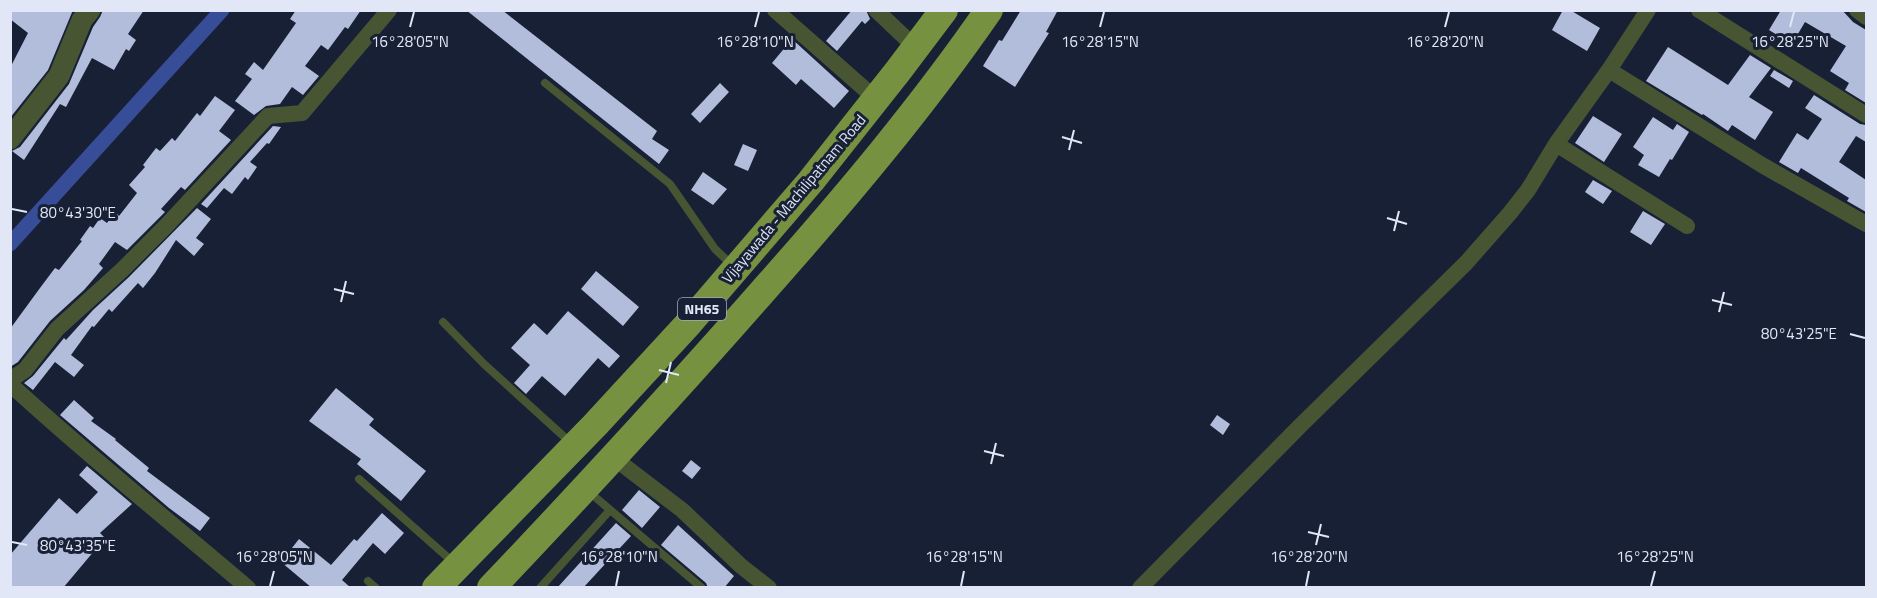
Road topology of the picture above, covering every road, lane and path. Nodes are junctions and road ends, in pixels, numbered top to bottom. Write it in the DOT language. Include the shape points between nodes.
graph roads {
  1 [pos="90,10"];
  2 [pos="389,10"];
  3 [pos="775,10"];
  4 [pos="876,10"];
  5 [pos="944,10"];
  6 [pos="989,10"];
  7 [pos="1648,10"];
  8 [pos="1700,10"];
  9 [pos="1857,10"];
  10 [pos="1866,17"];
  11 [pos="916,48"];
  12 [pos="1609,70"];
  13 [pos="545,83"];
  14 [pos="876,99"];
  15 [pos="1866,114"];
  16 [pos="10,139"];
  17 [pos="1556,144"];
  18 [pos="1866,223"];
  19 [pos="1687,226"];
  20 [pos="737,269"];
  21 [pos="443,322"];
  22 [pos="10,382"];
  23 [pos="574,446"];
  24 [pos="615,458"];
  25 [pos="359,479"];
  26 [pos="585,488"];
  27 [pos="610,510"];
  28 [pos="458,566"];
  29 [pos="368,581"];
  30 [pos="248,588"];
  31 [pos="376,588"];
  32 [pos="436,588"];
  33 [pos="491,588"];
  34 [pos="540,588"];
  35 [pos="702,588"];
  36 [pos="769,588"];
  37 [pos="1140,588"];
  1 -- 16 [label="street" via="59,76"];
  2 -- 22 [label="street" via="302,113 268,116 166,226 57,329"];
  3 -- 14 [label="street"];
  4 -- 11 [label="street"];
  5 -- 11 [label="highway, Vijayawada - Machilipatnam Road / NH65"];
  6 -- 24 [label="highway, NH65" via="852,190"];
  7 -- 12 [label="street"];
  8 -- 15 [label="street"];
  9 -- 10 [label="street"];
  11 -- 14 [label="highway, Vijayawada - Machilipatnam Road / NH65"];
  12 -- 17 [label="street"];
  12 -- 18 [label="street" via="1762,165"];
  13 -- 20 [label="lane" via="670,184 715,249"];
  14 -- 20 [label="highway, Vijayawada - Machilipatnam Road / NH65"];
  17 -- 19 [label="street"];
  17 -- 37 [label="street" via="1528,190 1466,263"];
  20 -- 23 [label="highway, Vijayawada - Machilipatnam Road / NH65"];
  21 -- 23 [label="lane"];
  22 -- 30 [label="street" via="90,457"];
  23 -- 28 [label="highway, Vijayawada - Machilipatnam Road / NH65"];
  24 -- 26 [label="highway, NH65"];
  24 -- 36 [label="street" via="682,510"];
  25 -- 28 [label="lane"];
  26 -- 27 [label="lane"];
  26 -- 33 [label="highway, NH65"];
  27 -- 34 [label="lane"];
  27 -- 35 [label="lane"];
  28 -- 32 [label="highway, Vijayawada - Machilipatnam Road / NH65"];
  29 -- 31 [label="lane"];
}
